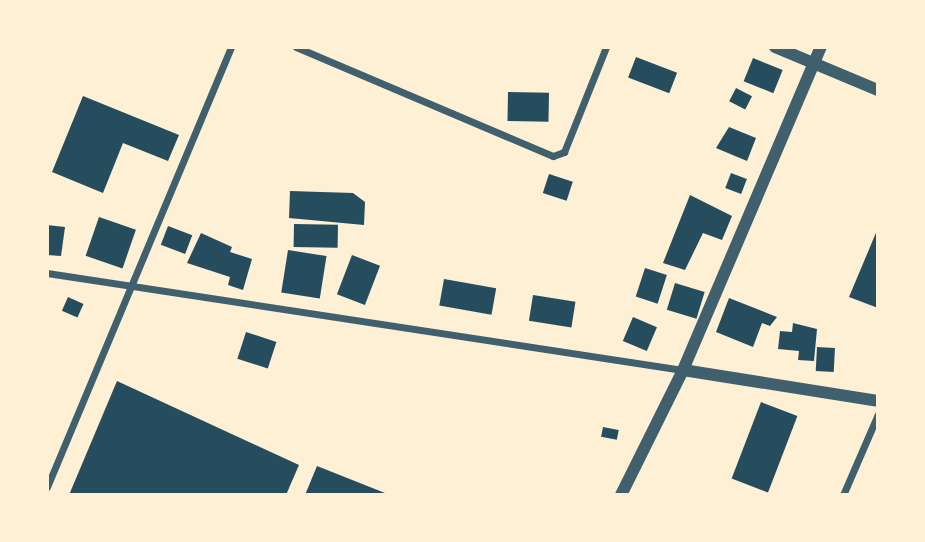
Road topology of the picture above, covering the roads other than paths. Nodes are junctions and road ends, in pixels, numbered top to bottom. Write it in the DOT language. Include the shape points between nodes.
graph roads {
  1 [pos="231,47"];
  2 [pos="296,47"];
  3 [pos="606,47"];
  4 [pos="775,47"];
  5 [pos="821,47"];
  6 [pos="814,63"];
  7 [pos="878,90"];
  8 [pos="47,273"];
  9 [pos="133,286"];
  10 [pos="683,370"];
  11 [pos="878,401"];
  12 [pos="878,414"];
  13 [pos="47,487"];
  14 [pos="621,495"];
  15 [pos="844,495"];
  1 -- 9 [label="street"];
  2 -- 3 [label="street" via="553,156 564,152"];
  4 -- 6 [label="street"];
  5 -- 6 [label="street"];
  6 -- 7 [label="street"];
  6 -- 10 [label="street"];
  8 -- 9 [label="street"];
  9 -- 10 [label="street"];
  9 -- 13 [label="street"];
  10 -- 11 [label="street"];
  10 -- 14 [label="street"];
  12 -- 15 [label="street"];
}
